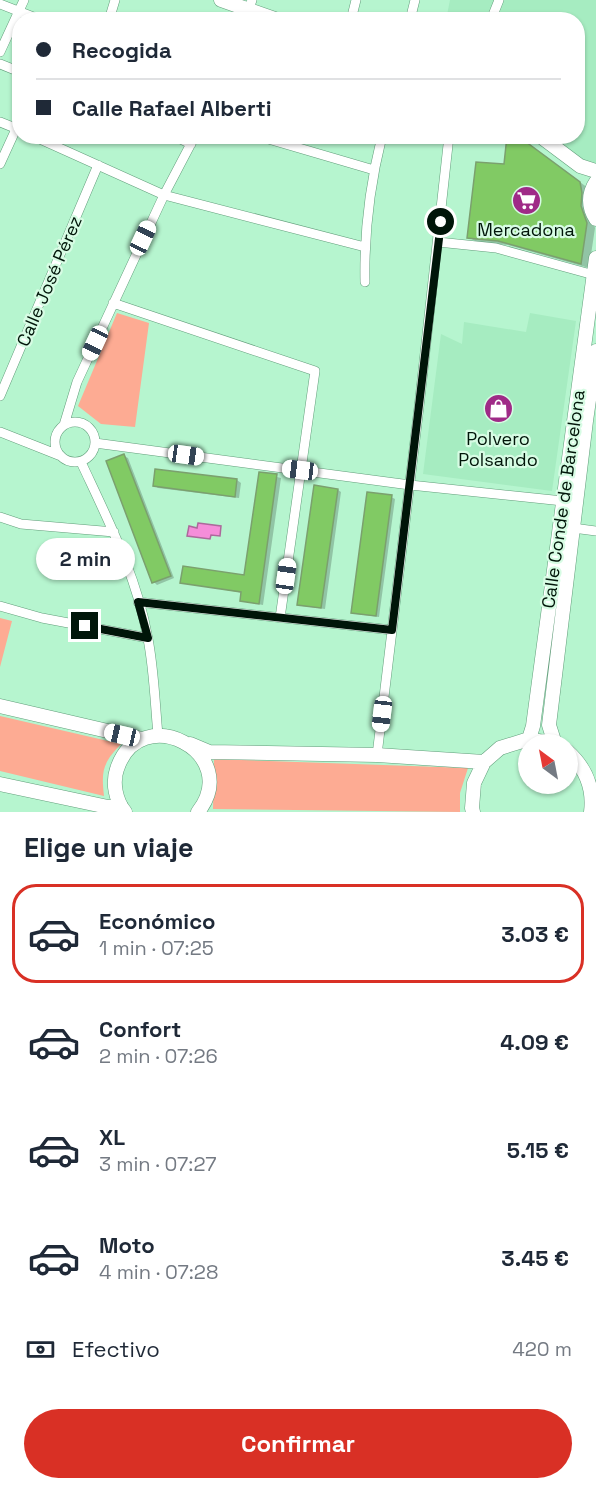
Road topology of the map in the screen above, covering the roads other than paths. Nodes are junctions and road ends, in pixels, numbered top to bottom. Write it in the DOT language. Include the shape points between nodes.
graph roads {
  1 [pos="24,0"];
  2 [pos="221,0"];
  3 [pos="0,4"];
  4 [pos="249,10"];
  5 [pos="19,11"];
  6 [pos="12,26"];
  7 [pos="0,52"];
  8 [pos="12,141"];
  9 [pos="50,144"];
  10 [pos="59,144"];
  11 [pos="191,144"];
  12 [pos="285,144"];
  13 [pos="380,144"];
  14 [pos="448,144"];
  15 [pos="551,144"];
  16 [pos="58,148"];
  17 [pos="0,164"];
  18 [pos="98,165"];
  19 [pos="580,166"];
  20 [pos="374,170"];
  21 [pos="596,171"];
  22 [pos="594,186"];
  23 [pos="164,195"];
  24 [pos="596,219"];
  25 [pos="438,242"];
  26 [pos="364,247"];
  27 [pos="596,258"];
  28 [pos="594,275"];
  29 [pos="365,282"];
  30 [pos="113,303"];
  31 [pos="596,351"];
  32 [pos="0,396"];
  33 [pos="591,422"];
  34 [pos="64,425"];
  35 [pos="0,432"];
  36 [pos="95,443"];
  37 [pos="61,456"];
  38 [pos="81,462"];
  39 [pos="300,470"];
  40 [pos="410,484"];
  41 [pos="563,501"];
  42 [pos="0,517"];
  43 [pos="573,528"];
  44 [pos="596,531"];
  45 [pos="114,532"];
  46 [pos="138,602"];
  47 [pos="0,606"];
  48 [pos="280,618"];
  49 [pos="392,630"];
  50 [pos="148,638"];
  51 [pos="0,706"];
  52 [pos="531,734"];
  53 [pos="552,734"];
  54 [pos="158,735"];
  55 [pos="142,740"];
  56 [pos="518,742"];
  57 [pos="190,744"];
  58 [pos="376,755"];
  59 [pos="484,762"];
  60 [pos="578,762"];
  61 [pos="0,784"];
  62 [pos="594,791"];
  63 [pos="123,809"];
  64 [pos="198,812"];
  65 [pos="473,812"];
  66 [pos="591,812"];
  1 -- 5 [label="street"];
  2 -- 4 [label="main road"];
  3 -- 5 [label="street"];
  6 -- 7 [label="street"];
  8 -- 17 [label="street"];
  9 -- 16 [label="street"];
  10 -- 16 [label="street"];
  11 -- 23 [label="street"];
  12 -- 20 [label="street"];
  13 -- 20 [label="street"];
  14 -- 25 [label="street"];
  15 -- 19 [label="main road"];
  16 -- 18 [label="street"];
  18 -- 23 [label="street"];
  18 -- 32 [label="street, Calle José Pérez"];
  19 -- 21 [label="main road"];
  19 -- 22 [label="main road"];
  20 -- 26 [label="street"];
  22 -- 24 [label="main road" via="589,203"];
  23 -- 26 [label="street"];
  23 -- 30 [label="street"];
  25 -- 28 [label="street" via="496,248"];
  25 -- 40 [label="street"];
  26 -- 29 [label="street"];
  27 -- 28 [label="main road, Calle Conde de Barcelona"];
  28 -- 41 [label="main road, Calle Conde de Barcelona"];
  30 -- 34 [label="street" via="76,382"];
  30 -- 39 [label="street" via="315,371"];
  31 -- 33 [label="main road, Calle Conde de Barcelona"];
  33 -- 43 [label="main road, Calle Conde de Barcelona"];
  34 -- 36 [label="street" via="85,424"];
  34 -- 37 [label="street" via="55,440"];
  35 -- 37 [label="street"];
  36 -- 38 [label="street" via="92,454"];
  36 -- 39 [label="street"];
  37 -- 38 [label="street"];
  38 -- 45 [label="street"];
  39 -- 40 [label="street"];
  39 -- 48 [label="street"];
  40 -- 41 [label="street"];
  40 -- 49 [label="street"];
  41 -- 52 [label="main road, Calle Conde de Barcelona"];
  42 -- 45 [label="street" via="21,524"];
  43 -- 44 [label="street"];
  43 -- 53 [label="main road, Calle Conde de Barcelona" via="549,725"];
  45 -- 46 [label="street"];
  46 -- 48 [label="street"];
  46 -- 50 [label="street"];
  47 -- 50 [label="street"];
  48 -- 49 [label="street"];
  49 -- 58 [label="street"];
  50 -- 54 [label="street"];
  51 -- 55 [label="main road"];
  54 -- 55 [label="main road"];
  54 -- 57 [label="main road"];
  55 -- 63 [label="main road" via="130,747 116,772 115,789"];
  56 -- 59 [label="main road" via="500,748"];
  57 -- 58 [label="main road" via="209,752"];
  57 -- 64 [label="main road" via="203,758 209,773 209,788"];
  58 -- 59 [label="main road"];
  59 -- 65 [label="main road" via="474,783"];
  60 -- 62 [label="main road"];
  61 -- 63 [label="main road"];
  62 -- 66 [label="main road"];
}
